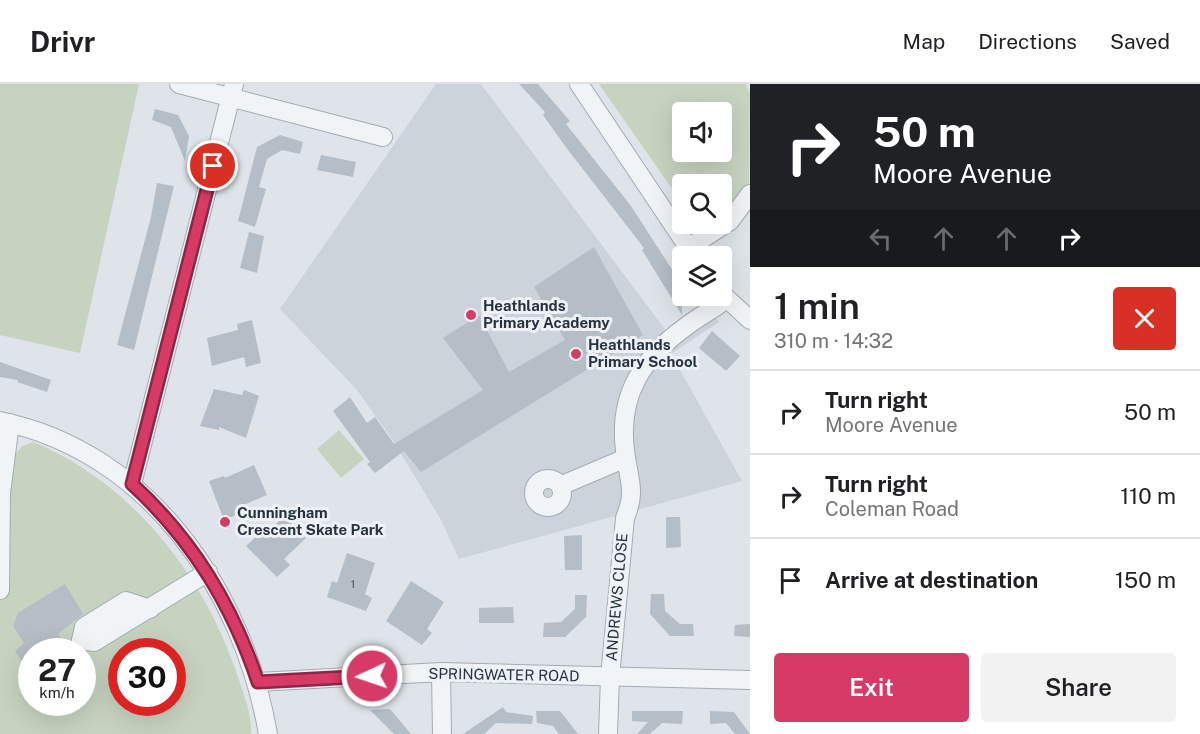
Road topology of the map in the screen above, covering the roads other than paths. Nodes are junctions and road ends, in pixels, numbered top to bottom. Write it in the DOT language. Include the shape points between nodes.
graph roads {
  1 [pos="179,84"];
  2 [pos="579,84"];
  3 [pos="232,91"];
  4 [pos="383,137"];
  5 [pos="750,195"];
  6 [pos="687,246"];
  7 [pos="699,246"];
  8 [pos="732,304"];
  9 [pos="712,306"];
  10 [pos="750,320"];
  11 [pos="5,422"];
  12 [pos="626,459"];
  13 [pos="132,484"];
  14 [pos="560,486"];
  15 [pos="208,572"];
  16 [pos="0,590"];
  17 [pos="150,609"];
  18 [pos="441,672"];
  19 [pos="610,677"];
  20 [pos="750,680"];
  21 [pos="258,682"];
  22 [pos="268,734"];
  23 [pos="442,734"];
  24 [pos="608,734"];
  1 -- 3 [label="street"];
  2 -- 6 [label="street"];
  3 -- 4 [label="street"];
  3 -- 13 [label="street"];
  5 -- 7 [label="street" via="730,221"];
  8 -- 10 [label="street"];
  9 -- 12 [label="street, ANDREWS CLOSE" via="674,335 647,361 634,381 623,417"];
  11 -- 13 [label="street" via="64,441"];
  11 -- 16 [label="street"];
  12 -- 14 [label="street"];
  12 -- 19 [label="street, ANDREWS CLOSE" via="633,500 625,518"];
  13 -- 15 [label="street" via="159,509"];
  15 -- 17 [label="street"];
  15 -- 21 [label="street" via="229,609"];
  18 -- 19 [label="street, SPRINGWATER ROAD"];
  18 -- 21 [label="street, SPRINGWATER ROAD"];
  18 -- 23 [label="street"];
  19 -- 20 [label="street, SPRINGWATER ROAD"];
  19 -- 24 [label="street, ANDREWS CLOSE"];
  21 -- 22 [label="street"];
}
